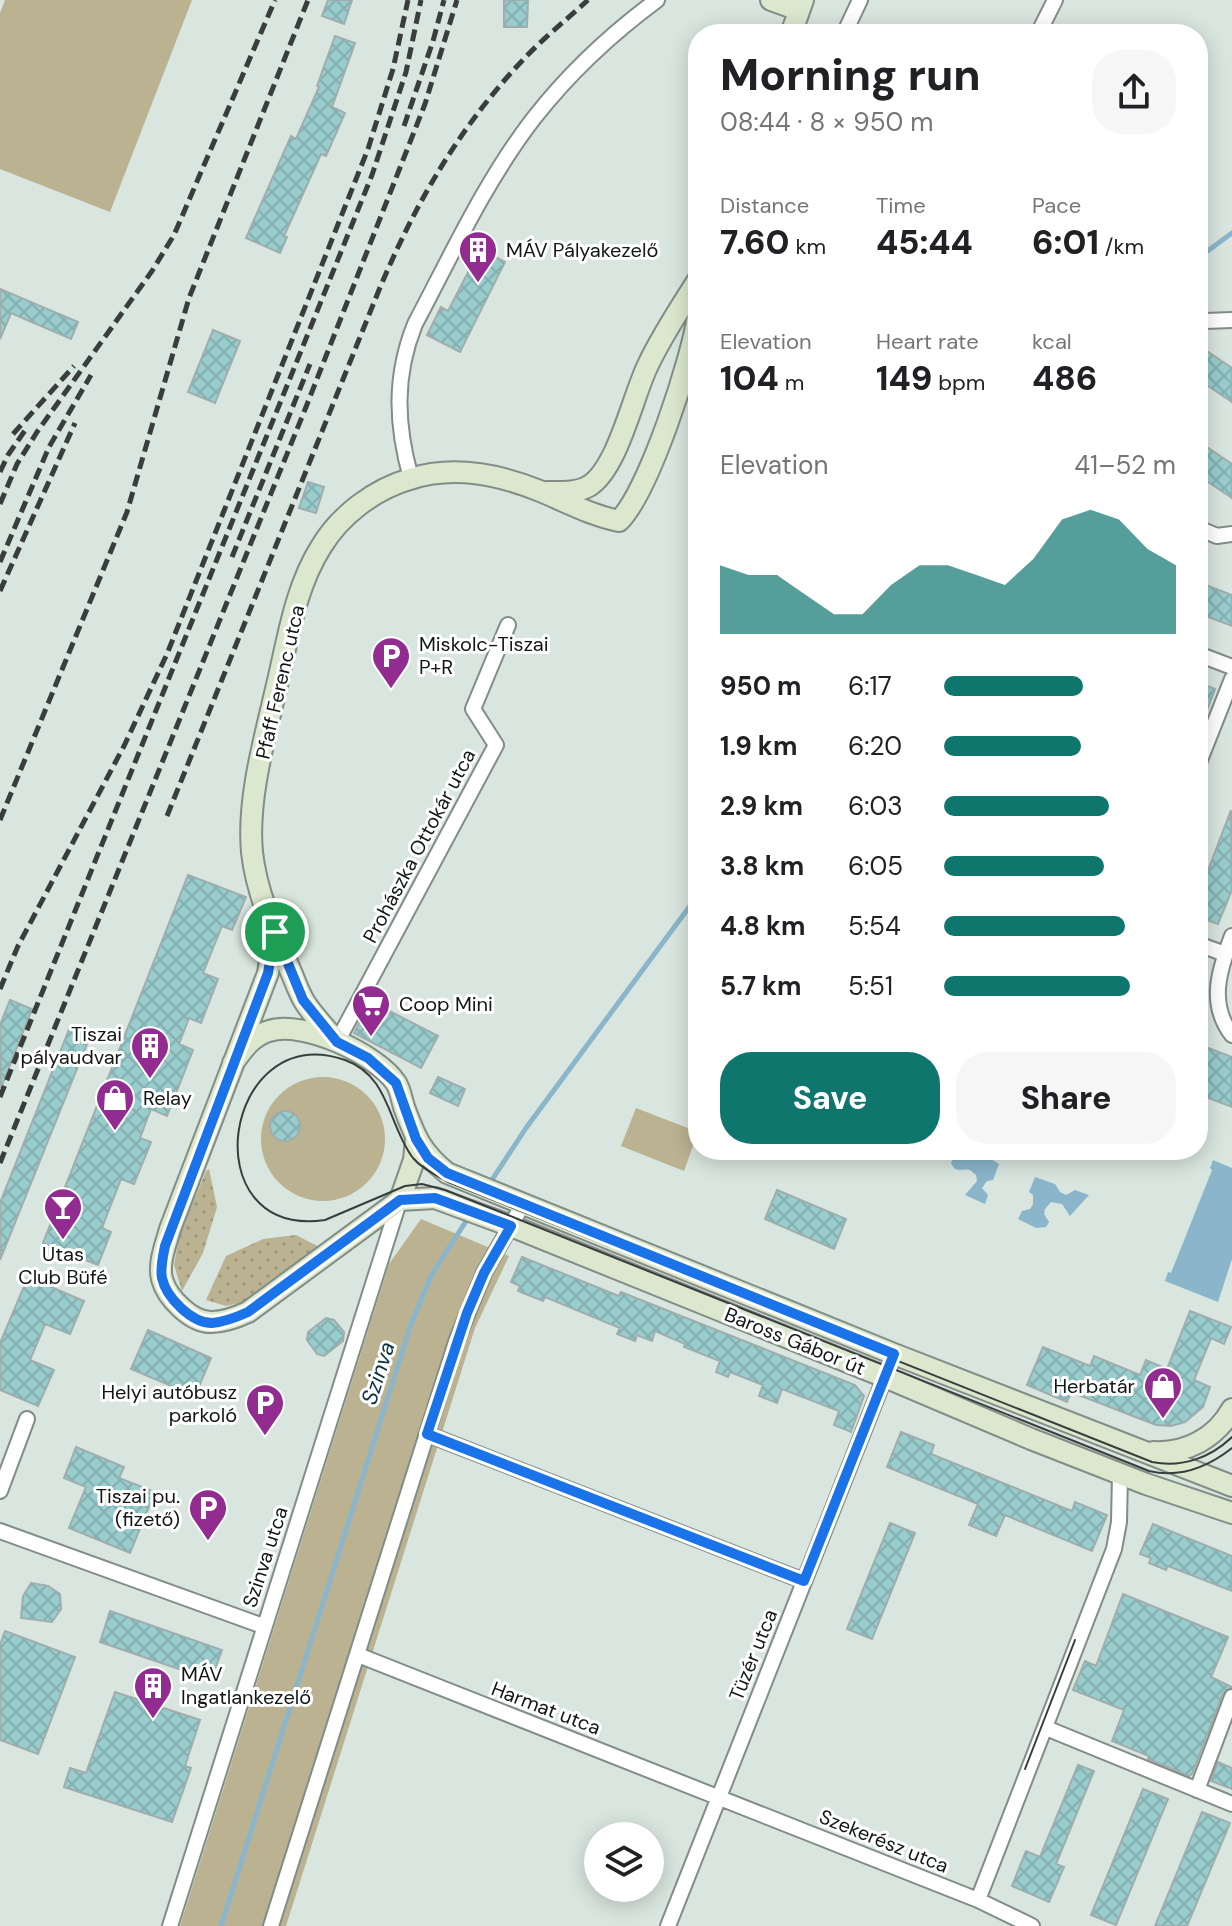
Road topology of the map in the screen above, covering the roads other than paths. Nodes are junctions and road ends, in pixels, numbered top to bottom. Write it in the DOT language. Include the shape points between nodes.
graph roads {
  1 [pos="657,0"];
  2 [pos="771,0"];
  3 [pos="860,0"];
  4 [pos="1055,0"];
  5 [pos="801,5"];
  6 [pos="794,24"];
  7 [pos="849,24"];
  8 [pos="1043,24"];
  9 [pos="688,297"];
  10 [pos="1232,320"];
  11 [pos="1208,321"];
  12 [pos="688,358"];
  13 [pos="411,478"];
  14 [pos="543,492"];
  15 [pos="1208,532"];
  16 [pos="1232,534"];
  17 [pos="508,625"];
  18 [pos="1208,658"];
  19 [pos="1232,667"];
  20 [pos="1232,679"];
  21 [pos="1208,740"];
  22 [pos="275,932"];
  23 [pos="1232,936"];
  24 [pos="1208,948"];
  25 [pos="1225,954"];
  26 [pos="1232,1035"];
  27 [pos="337,1042"];
  28 [pos="233,1063"];
  29 [pos="416,1139"];
  30 [pos="400,1200"];
  31 [pos="523,1204"];
  32 [pos="511,1226"];
  33 [pos="894,1354"];
  34 [pos="885,1377"];
  35 [pos="1232,1409"];
  36 [pos="27,1419"];
  37 [pos="427,1434"];
  38 [pos="1139,1451"];
  39 [pos="1120,1474"];
  40 [pos="1227,1479"];
  41 [pos="1151,1485"];
  42 [pos="0,1491"];
  43 [pos="1232,1513"];
  44 [pos="0,1531"];
  45 [pos="804,1581"];
  46 [pos="263,1626"];
  47 [pos="358,1655"];
  48 [pos="1232,1697"];
  49 [pos="1046,1728"];
  50 [pos="1197,1790"];
  51 [pos="719,1797"];
  52 [pos="1232,1804"];
  53 [pos="978,1900"];
  54 [pos="170,1926"];
  55 [pos="271,1926"];
  56 [pos="668,1926"];
  57 [pos="1032,1926"];
  1 -- 13 [label="street" via="592,53 532,120 484,195 415,324 398,389"];
  2 -- 5 [label="street"];
  3 -- 7 [label="street"];
  4 -- 8 [label="street"];
  5 -- 6 [label="street"];
  9 -- 14 [label="street" via="646,368 601,475 575,491"];
  10 -- 11 [label="street"];
  12 -- 14 [label="street, Pfaff Ferenc utca" via="642,485 619,521"];
  13 -- 14 [label="street, Pfaff Ferenc utca" via="468,471"];
  13 -- 22 [label="street, Pfaff Ferenc utca" via="365,501 342,521 321,546 294,610 252,823 255,867"];
  15 -- 16 [label="street"];
  17 -- 27 [label="street, Prohászka Ottokár utca" via="473,709 496,745"];
  18 -- 19 [label="street"];
  20 -- 21 [label="street"];
  22 -- 27 [label="street, Pfaff Ferenc utca" via="303,1000"];
  22 -- 28 [label="street" via="268,973"];
  23 -- 25 [label="street"];
  24 -- 25 [label="street"];
  25 -- 26 [label="street" via="1217,1003"];
  27 -- 28 [label="street" via="305,1031 273,1029 246,1045"];
  27 -- 29 [label="street" via="368,1058 396,1083"];
  28 -- 30 [label="street" via="161,1263 168,1291 187,1312 209,1323 248,1312"];
  29 -- 30 [label="street"];
  29 -- 31 [label="street, Baross Gábor út" via="447,1173"];
  30 -- 32 [label="street, Baross Gábor út" via="435,1198"];
  30 -- 46 [label="street, Szinva utca"];
  31 -- 32 [label="street"];
  31 -- 33 [label="street, Baross Gábor út"];
  32 -- 34 [label="street, Baross Gábor út"];
  32 -- 37 [label="street" via="467,1313"];
  33 -- 34 [label="street, Tüzér utca"];
  33 -- 38 [label="street, Baross Gábor út"];
  34 -- 39 [label="street, Baross Gábor út"];
  34 -- 45 [label="street, Tüzér utca"];
  35 -- 38 [label="street" via="1214,1432 1192,1446 1166,1453"];
  36 -- 42 [label="street"];
  37 -- 45 [label="street"];
  37 -- 47 [label="street"];
  38 -- 40 [label="street, Baross Gábor út"];
  39 -- 41 [label="street, Baross Gábor út"];
  39 -- 49 [label="street" via="1114,1549"];
  40 -- 41 [label="street" via="1190,1486"];
  41 -- 43 [label="street, Baross Gábor út"];
  44 -- 46 [label="street"];
  45 -- 51 [label="street, Tüzér utca"];
  46 -- 54 [label="street, Szinva utca"];
  47 -- 51 [label="street, Harmat utca"];
  47 -- 55 [label="street"];
  48 -- 50 [label="street"];
  49 -- 50 [label="street"];
  49 -- 53 [label="street"];
  50 -- 52 [label="street"];
  51 -- 53 [label="street, Szekerész utca"];
  51 -- 56 [label="street, Tüzér utca"];
  53 -- 57 [label="street, Szekerész utca"];
}
